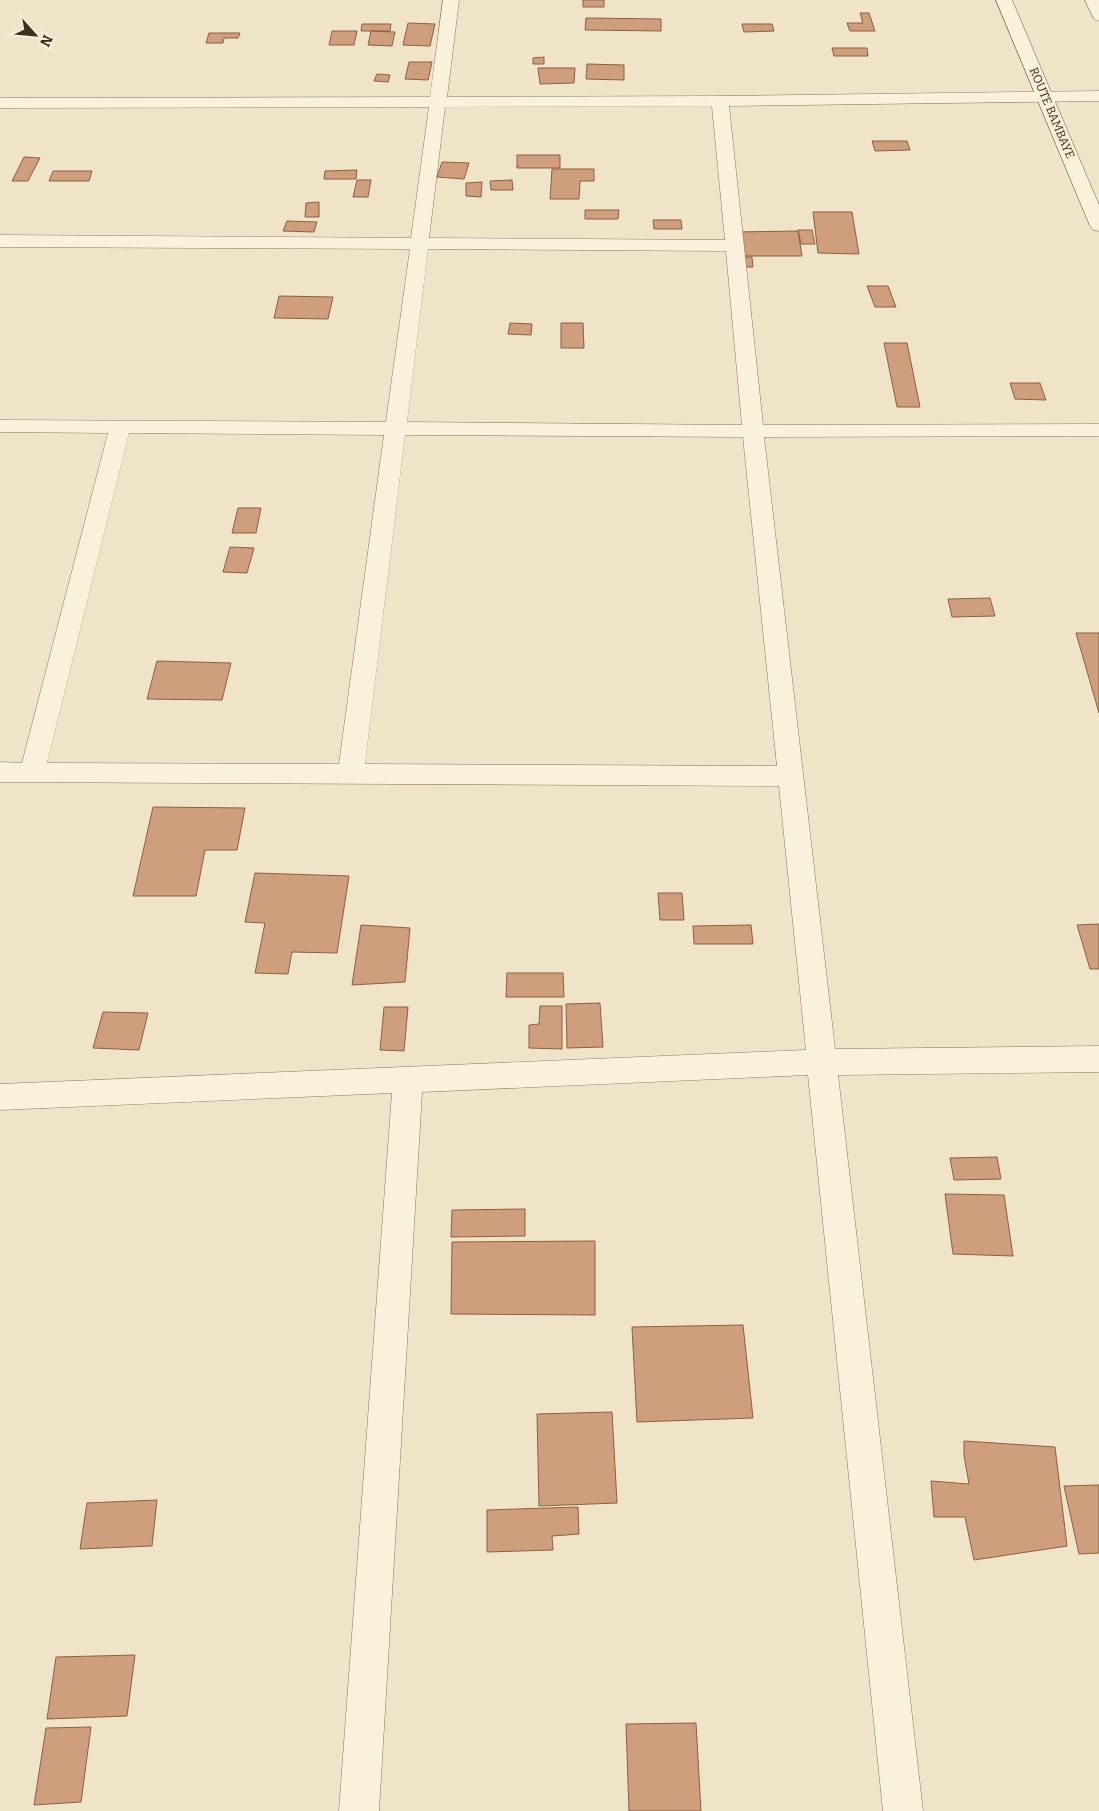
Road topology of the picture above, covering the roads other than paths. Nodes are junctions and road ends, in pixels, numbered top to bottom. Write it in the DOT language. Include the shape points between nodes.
graph roads {
  1 [pos="451,0"];
  2 [pos="1004,0"];
  3 [pos="1093,0"];
  4 [pos="1099,16"];
  5 [pos="1044,95"];
  6 [pos="1099,96"];
  7 [pos="720,101"];
  8 [pos="438,102"];
  9 [pos="0,103"];
  10 [pos="1099,226"];
  11 [pos="0,241"];
  12 [pos="420,244"];
  13 [pos="735,246"];
  14 [pos="0,426"];
  15 [pos="120,427"];
  16 [pos="396,429"];
  17 [pos="1099,430"];
  18 [pos="753,431"];
  19 [pos="0,772"];
  20 [pos="32,772"];
  21 [pos="351,773"];
  22 [pos="791,776"];
  23 [pos="1099,1059"];
  24 [pos="822,1062"];
  25 [pos="408,1080"];
  26 [pos="0,1097"];
  27 [pos="359,1811"];
  28 [pos="902,1811"];
  1 -- 8 [label="street"];
  2 -- 5 [label="street, ROUTE BAMBAYE"];
  3 -- 4 [label="street"];
  5 -- 6 [label="street"];
  5 -- 7 [label="street"];
  5 -- 10 [label="street, ROUTE BAMBAYE"];
  7 -- 8 [label="street"];
  7 -- 13 [label="street"];
  8 -- 9 [label="street"];
  8 -- 12 [label="street"];
  11 -- 12 [label="street"];
  12 -- 13 [label="street"];
  12 -- 16 [label="street"];
  13 -- 18 [label="street"];
  14 -- 15 [label="street"];
  15 -- 16 [label="street"];
  15 -- 20 [label="street"];
  16 -- 18 [label="street"];
  16 -- 21 [label="street"];
  17 -- 18 [label="street"];
  18 -- 22 [label="street"];
  19 -- 20 [label="street"];
  20 -- 21 [label="street"];
  21 -- 22 [label="street"];
  22 -- 24 [label="street"];
  23 -- 24 [label="street"];
  24 -- 25 [label="street"];
  24 -- 28 [label="street"];
  25 -- 26 [label="street"];
  25 -- 27 [label="street"];
}
